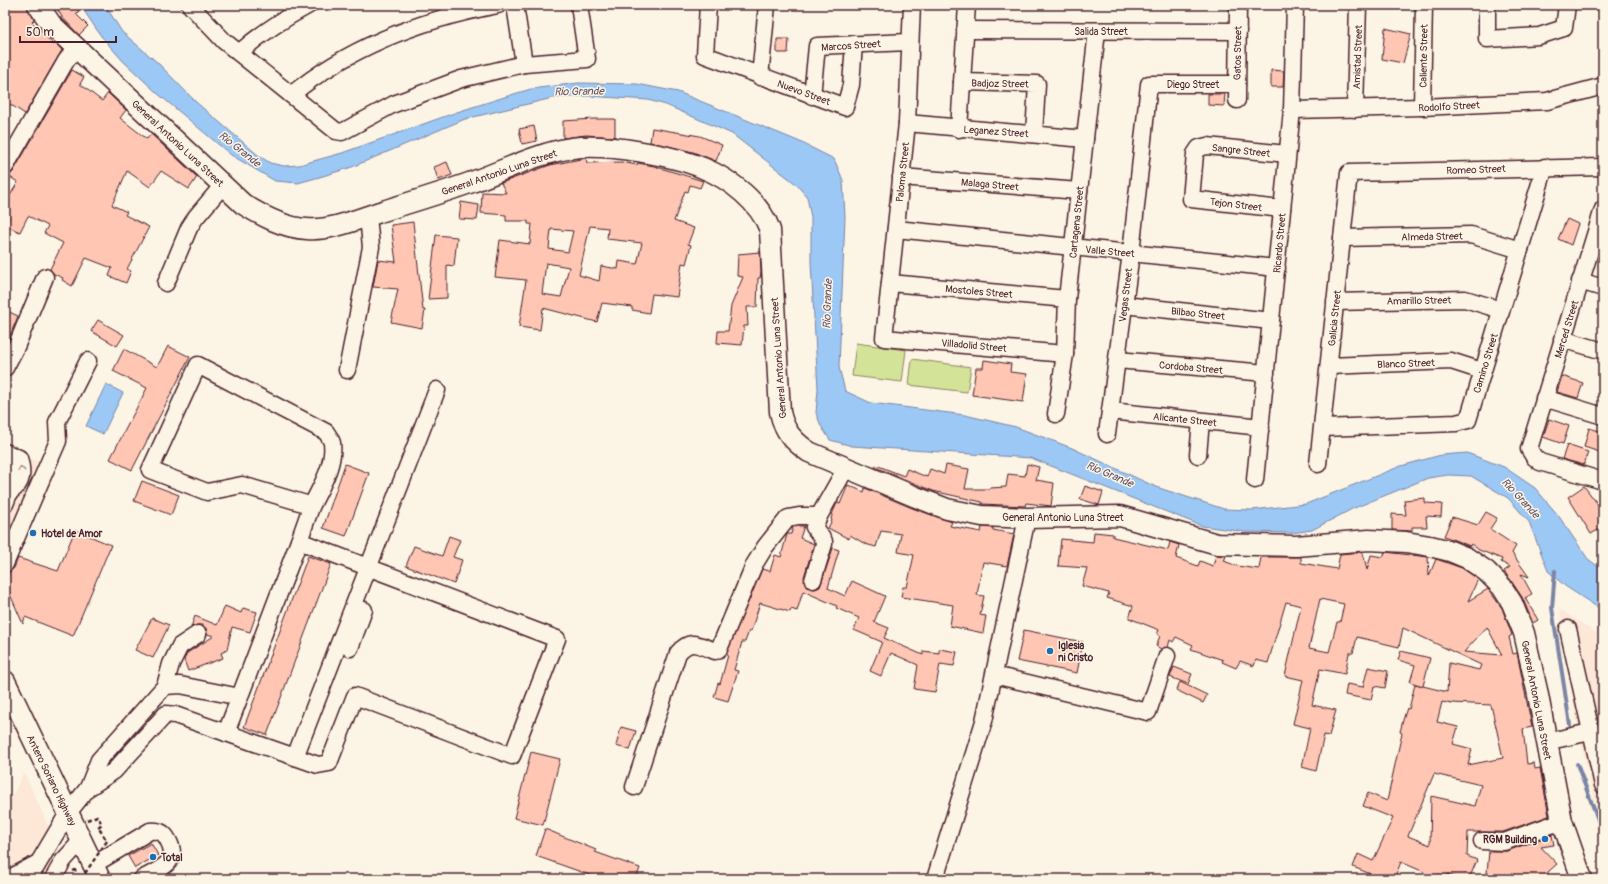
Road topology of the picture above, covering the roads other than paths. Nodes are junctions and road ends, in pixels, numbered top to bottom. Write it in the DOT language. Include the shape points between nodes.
graph roads {
  1 [pos="38,5"];
  2 [pos="190,5"];
  3 [pos="309,5"];
  4 [pos="498,5"];
  5 [pos="515,5"];
  6 [pos="579,5"];
  7 [pos="708,5"];
  8 [pos="767,5"];
  9 [pos="912,5"];
  10 [pos="967,5"];
  11 [pos="1238,5"];
  12 [pos="1295,5"];
  13 [pos="1358,5"];
  14 [pos="1424,5"];
  15 [pos="1487,5"];
  16 [pos="1567,5"];
  17 [pos="965,30"];
  18 [pos="1097,31"];
  19 [pos="1238,31"];
  20 [pos="909,42"];
  21 [pos="854,44"];
  22 [pos="76,48"];
  23 [pos="239,53"];
  24 [pos="524,64"];
  25 [pos="760,76"];
  26 [pos="962,82"];
  27 [pos="1149,84"];
  28 [pos="1603,86"];
  29 [pos="1237,92"];
  30 [pos="290,95"];
  31 [pos="812,96"];
  32 [pos="1422,107"];
  33 [pos="1355,109"];
  34 [pos="1292,110"];
  35 [pos="907,123"];
  36 [pos="959,129"];
  37 [pos="1034,134"];
  38 [pos="1085,139"];
  39 [pos="1287,154"];
  40 [pos="5,167"];
  41 [pos="1545,167"];
  42 [pos="1603,167"];
  43 [pos="1348,173"];
  44 [pos="901,177"];
  45 [pos="223,186"];
  46 [pos="1079,192"];
  47 [pos="1191,199"];
  48 [pos="1282,209"];
  49 [pos="368,216"];
  50 [pos="1602,216"];
  51 [pos="896,229"];
  52 [pos="1342,238"];
  53 [pos="1073,247"];
  54 [pos="1520,250"];
  55 [pos="1131,253"];
  56 [pos="1277,268"];
  57 [pos="45,277"];
  58 [pos="1580,281"];
  59 [pos="166,283"];
  60 [pos="890,283"];
  61 [pos="1603,288"];
  62 [pos="1067,299"];
  63 [pos="1335,302"];
  64 [pos="1124,305"];
  65 [pos="1501,310"];
  66 [pos="1271,321"];
  67 [pos="884,338"];
  68 [pos="1562,339"];
  69 [pos="1603,352"];
  70 [pos="1065,354"];
  71 [pos="1117,360"];
  72 [pos="88,361"];
  73 [pos="1329,366"];
  74 [pos="5,368"];
  75 [pos="347,370"];
  76 [pos="1482,371"];
  77 [pos="1266,373"];
  78 [pos="437,390"];
  79 [pos="1544,398"];
  80 [pos="1110,412"];
  81 [pos="1056,414"];
  82 [pos="1603,416"];
  83 [pos="1201,421"];
  84 [pos="1261,427"];
  85 [pos="1323,428"];
  86 [pos="1107,434"];
  87 [pos="5,452"];
  88 [pos="1198,455"];
  89 [pos="5,457"];
  90 [pos="1318,464"];
  91 [pos="846,468"];
  92 [pos="1255,480"];
  93 [pos="1603,481"];
  94 [pos="8,497"];
  95 [pos="311,507"];
  96 [pos="819,516"];
  97 [pos="1027,518"];
  98 [pos="299,541"];
  99 [pos="5,564"];
  100 [pos="369,567"];
  101 [pos="813,580"];
  102 [pos="364,610"];
  103 [pos="1568,629"];
  104 [pos="198,634"];
  105 [pos="350,648"];
  106 [pos="1167,656"];
  107 [pos="994,675"];
  108 [pos="5,682"];
  109 [pos="165,686"];
  110 [pos="240,697"];
  111 [pos="1590,732"];
  112 [pos="226,733"];
  113 [pos="1546,742"];
  114 [pos="295,757"];
  115 [pos="1603,785"];
  116 [pos="634,787"];
  117 [pos="88,788"];
  118 [pos="70,817"];
  119 [pos="1562,821"];
  120 [pos="81,841"];
  121 [pos="1482,841"];
  122 [pos="38,863"];
  123 [pos="91,874"];
  124 [pos="8,879"];
  125 [pos="29,879"];
  126 [pos="34,879"];
  127 [pos="53,879"];
  128 [pos="142,879"];
  129 [pos="935,879"];
  130 [pos="1582,879"];
  1 -- 22 [label="main road, General Antonio Luna Street" via="51,24"];
  2 -- 23 [label="street"];
  3 -- 23 [label="street" via="283,19"];
  4 -- 30 [label="street" via="401,32 312,77"];
  5 -- 24 [label="street"];
  6 -- 24 [label="street" via="587,59"];
  7 -- 25 [label="street, Nuevo Street" via="704,55"];
  8 -- 25 [label="street"];
  9 -- 20 [label="street, Paloma Street"];
  10 -- 17 [label="street"];
  11 -- 19 [label="street, Gatos Street"];
  12 -- 34 [label="street, Ricardo Street"];
  13 -- 33 [label="street, Amistad Street"];
  14 -- 32 [label="street, Caliente Street"];
  15 -- 16 [label="street" via="1487,39 1539,36 1564,28"];
  17 -- 18 [label="street, Salida Street"];
  17 -- 26 [label="street"];
  18 -- 19 [label="street, Salida Street"];
  18 -- 38 [label="street, Cartagena Street"];
  19 -- 29 [label="street, Gatos Street"];
  20 -- 21 [label="street, Marcos Street"];
  20 -- 35 [label="street, Paloma Street"];
  21 -- 31 [label="street, Marcos Street" via="817,46"];
  21 -- 31 [label="street, Nuevo Street" via="851,85 845,107"];
  22 -- 40 [label="street"];
  22 -- 45 [label="main road, General Antonio Luna Street"];
  23 -- 30 [label="street"];
  24 -- 30 [label="street" via="430,89 394,104 342,132 336,131"];
  25 -- 31 [label="street, Nuevo Street"];
  26 -- 36 [label="street"];
  26 -- 37 [label="street, Badjoz Street" via="1037,84"];
  27 -- 29 [label="street, Diego Street"];
  27 -- 55 [label="street, Vegas Street"];
  28 -- 32 [label="street, Rodolfo Street" via="1547,101"];
  32 -- 33 [label="street, Rodolfo Street"];
  33 -- 34 [label="street, Rodolfo Street"];
  34 -- 39 [label="street, Ricardo Street"];
  35 -- 36 [label="street, Leganez Street"];
  35 -- 44 [label="street, Paloma Street"];
  36 -- 37 [label="street, Leganez Street"];
  37 -- 38 [label="street, Leganez Street"];
  38 -- 46 [label="street, Cartagena Street"];
  39 -- 47 [label="street, Sangre Street" via="1207,146 1199,148 1195,154"];
  39 -- 48 [label="street, Ricardo Street"];
  41 -- 42 [label="street, Romeo Street"];
  41 -- 43 [label="street, Romeo Street"];
  41 -- 54 [label="street, Camino Street"];
  43 -- 52 [label="street, Galicia Street"];
  44 -- 46 [label="street, Malaga Street"];
  44 -- 51 [label="street, Paloma Street"];
  45 -- 49 [label="main road, General Antonio Luna Street" via="257,213 295,227 321,228"];
  45 -- 59 [label="street" via="196,217 181,244"];
  46 -- 53 [label="street, Cartagena Street"];
  47 -- 48 [label="street, Tejon Street"];
  48 -- 56 [label="street, Ricardo Street"];
  49 -- 75 [label="street" via="370,247"];
  49 -- 91 [label="main road, General Antonio Luna Street" via="470,183 557,150 574,147 644,152 688,162 710,171 736,188 759,208 770,230 780,412 783,425 789,436 809,452"];
  50 -- 58 [label="street, Merced Street"];
  51 -- 53 [label="street, Valle Street"];
  51 -- 60 [label="street, Paloma Street"];
  52 -- 54 [label="street, Almeda Street" via="1471,235"];
  52 -- 63 [label="street, Galicia Street"];
  53 -- 55 [label="street, Valle Street"];
  53 -- 62 [label="street, Cartagena Street"];
  54 -- 65 [label="street, Camino Street"];
  55 -- 56 [label="street, Valle Street"];
  55 -- 64 [label="street, Vegas Street"];
  56 -- 66 [label="street, Ricardo Street"];
  57 -- 74 [label="street"];
  58 -- 61 [label="street"];
  58 -- 68 [label="street, Merced Street"];
  60 -- 62 [label="street, Mostoles Street"];
  60 -- 67 [label="street, Paloma Street"];
  62 -- 70 [label="street, Cartagena Street"];
  63 -- 65 [label="street, Amarillo Street" via="1465,299"];
  63 -- 73 [label="street, Galicia Street"];
  64 -- 66 [label="street, Bilbao Street"];
  64 -- 71 [label="street, Vegas Street"];
  65 -- 76 [label="street, Camino Street"];
  66 -- 77 [label="street, Ricardo Street"];
  67 -- 70 [label="street, Villadolid Street"];
  68 -- 69 [label="street"];
  68 -- 79 [label="street, Merced Street"];
  70 -- 81 [label="street, Cartagena Street"];
  71 -- 77 [label="street, Cordoba Street"];
  71 -- 80 [label="street, Vegas Street"];
  72 -- 99 [label="street" via="57,422 58,441"];
  73 -- 76 [label="street, Blanco Street" via="1451,362"];
  73 -- 85 [label="street, Galicia Street"];
  76 -- 85 [label="street, Camino Street" via="1468,420 1456,423"];
  77 -- 84 [label="street, Ricardo Street"];
  78 -- 100 [label="street"];
  79 -- 82 [label="street"];
  79 -- 93 [label="street, Merced Street" via="1529,449 1534,457 1540,462"];
  80 -- 83 [label="street, Alicante Street"];
  80 -- 86 [label="street, Vegas Street"];
  83 -- 84 [label="street, Alicante Street"];
  83 -- 88 [label="street"];
  84 -- 92 [label="street, Ricardo Street"];
  85 -- 90 [label="street, Galicia Street"];
  94 -- 87 [label="street, one-way" via="18,486 22,466 20,458"];
  89 -- 94 [label="street" via="12,486"];
  91 -- 96 [label="street"];
  91 -- 97 [label="main road, General Antonio Luna Street" via="947,509 982,516"];
  95 -- 95 [label="street" via="242,485 207,492 150,470 198,365 326,432 332,442 331,455 328,469"];
  95 -- 98 [label="street"];
  96 -- 101 [label="street" via="814,527 824,544"];
  96 -- 116 [label="street" via="788,518 765,547 754,565 719,649 715,651 694,643 686,644 678,653"];
  97 -- 107 [label="street"];
  97 -- 113 [label="main road, General Antonio Luna Street" via="1120,516 1197,540 1225,545 1296,546 1369,540 1406,542 1450,551 1467,558 1486,571 1502,587 1512,603 1524,633"];
  98 -- 100 [label="street"];
  98 -- 110 [label="street"];
  100 -- 114 [label="street"];
  100 -- 114 [label="street" via="557,639 512,756 354,696 329,763 318,765"];
  102 -- 105 [label="street"];
  103 -- 111 [label="street"];
  104 -- 109 [label="street" via="180,646 171,664"];
  106 -- 107 [label="street" via="1148,712"];
  107 -- 129 [label="street" via="984,721"];
  108 -- 118 [label="main road, Antero Soriano Highway"];
  109 -- 110 [label="street" via="180,685"];
  109 -- 117 [label="street" via="99,760"];
  110 -- 112 [label="street"];
  111 -- 113 [label="street"];
  111 -- 115 [label="street"];
  112 -- 114 [label="street"];
  112 -- 117 [label="street" via="166,714 114,771"];
  113 -- 119 [label="main road, General Antonio Luna Street"];
  117 -- 118 [label="street"];
  118 -- 120 [label="main road, Antero Soriano Highway"];
  118 -- 122 [label="street"];
  118 -- 126 [label="street" via="45,854"];
  119 -- 121 [label="street" via="1504,842"];
  119 -- 130 [label="main road, General Antonio Luna Street"];
  120 -- 123 [label="main road, Antero Soriano Highway"];
  120 -- 127 [label="street" via="63,861"];
  122 -- 124 [label="street"];
  122 -- 125 [label="street"];
  123 -- 128 [label="street" via="150,831 157,830 165,834 173,849 172,856 167,864"];
}
